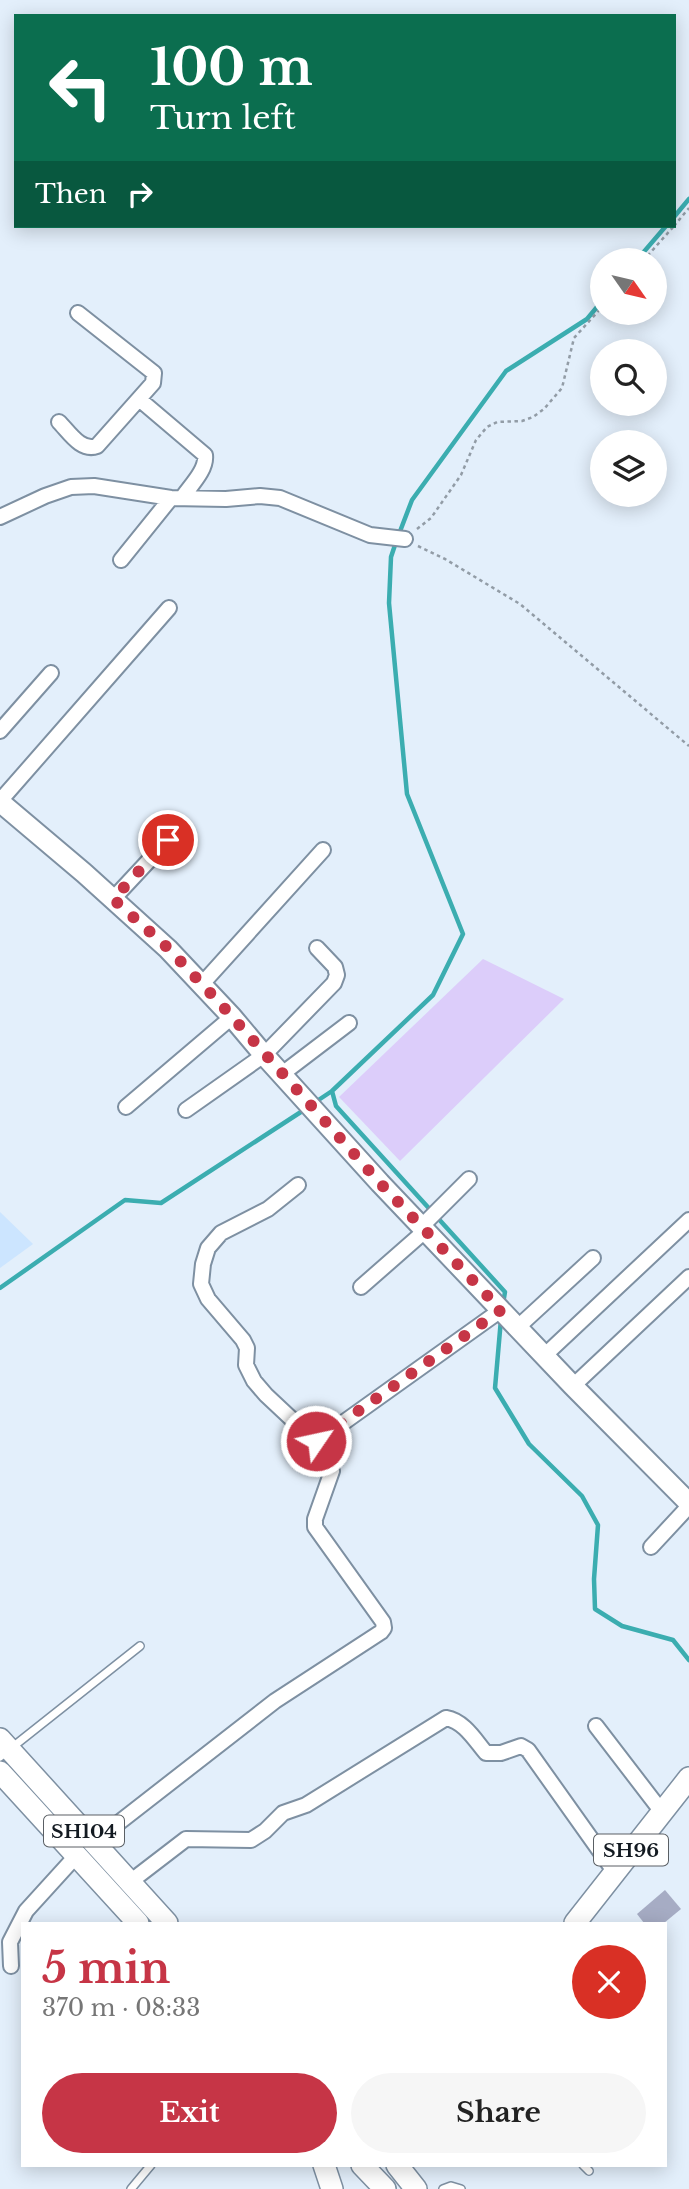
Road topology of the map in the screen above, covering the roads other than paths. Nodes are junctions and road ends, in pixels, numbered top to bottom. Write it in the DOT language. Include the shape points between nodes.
graph roads {
  1 [pos="78,313"];
  2 [pos="139,399"];
  3 [pos="59,422"];
  4 [pos="176,498"];
  5 [pos="0,517"];
  6 [pos="405,539"];
  7 [pos="121,560"];
  8 [pos="169,608"];
  9 [pos="51,673"];
  10 [pos="0,731"];
  11 [pos="0,802"];
  12 [pos="168,840"];
  13 [pos="323,850"];
  14 [pos="113,899"];
  15 [pos="317,948"];
  16 [pos="202,984"];
  17 [pos="232,1017"];
  18 [pos="349,1023"];
  19 [pos="264,1055"];
  20 [pos="282,1074"];
  21 [pos="126,1107"];
  22 [pos="186,1110"];
  23 [pos="468,1179"];
  24 [pos="298,1185"];
  25 [pos="689,1220"];
  26 [pos="424,1228"];
  27 [pos="593,1258"];
  28 [pos="689,1277"];
  29 [pos="361,1287"];
  30 [pos="509,1318"];
  31 [pos="544,1356"];
  32 [pos="573,1386"];
  33 [pos="332,1471"];
  34 [pos="689,1505"];
  35 [pos="651,1547"];
  36 [pos="140,1646"];
  37 [pos="597,1726"];
  38 [pos="3,1748"];
  39 [pos="0,1772"];
  40 [pos="689,1778"];
  41 [pos="662,1812"];
  42 [pos="93,1842"];
  43 [pos="76,1856"];
  44 [pos="614,1871"];
  45 [pos="130,1882"];
  46 [pos="137,1922"];
  47 [pos="166,1922"];
  48 [pos="576,1922"];
  49 [pos="11,1966"];
  50 [pos="149,2167"];
  51 [pos="325,2167"];
  52 [pos="399,2167"];
  53 [pos="131,2189"];
  54 [pos="332,2189"];
  55 [pos="416,2189"];
  56 [pos="443,2189"];
  57 [pos="461,2189"];
  1 -- 2 [label="street" via="154,373 153,383"];
  2 -- 3 [label="street" via="91,448 84,447"];
  2 -- 4 [label="street" via="205,455 204,467"];
  4 -- 5 [label="street" via="71,487"];
  4 -- 6 [label="street" via="281,498 370,535"];
  4 -- 7 [label="street"];
  8 -- 11 [label="street"];
  9 -- 10 [label="street"];
  11 -- 14 [label="street"];
  12 -- 14 [label="street"];
  13 -- 16 [label="street"];
  14 -- 16 [label="street"];
  15 -- 19 [label="street" via="335,967 334,983"];
  16 -- 17 [label="street"];
  17 -- 19 [label="street"];
  17 -- 21 [label="street"];
  18 -- 20 [label="street"];
  19 -- 20 [label="street"];
  19 -- 22 [label="street"];
  20 -- 26 [label="street"];
  23 -- 26 [label="street"];
  24 -- 30 [label="street" via="268,1209 221,1233 208,1248 201,1284 243,1340 246,1365 254,1381 314,1440"];
  25 -- 31 [label="street"];
  26 -- 29 [label="street"];
  26 -- 30 [label="street"];
  27 -- 30 [label="street"];
  28 -- 32 [label="street"];
  30 -- 31 [label="street"];
  31 -- 32 [label="street"];
  32 -- 34 [label="street"];
  33 -- 42 [label="street" via="315,1527 384,1628 275,1701"];
  34 -- 35 [label="street"];
  36 -- 38 [label="lane"];
  37 -- 41 [label="street"];
  38 -- 42 [label="main road, SH104"];
  39 -- 43 [label="main road, SH104"];
  40 -- 41 [label="main road, SH96"];
  41 -- 44 [label="main road, SH96"];
  42 -- 45 [label="main road, SH104"];
  43 -- 46 [label="main road, SH104"];
  43 -- 49 [label="street" via="17,1925 10,1942"];
  44 -- 45 [label="street" via="528,1749 521,1746 486,1754 460,1724 446,1718 306,1805 283,1813 258,1837 186,1839"];
  44 -- 48 [label="main road, SH96"];
  45 -- 47 [label="main road, SH104"];
  50 -- 53 [label="lane"];
  51 -- 54 [label="main road"];
  52 -- 55 [label="main road"];
  56 -- 57 [label="lane"];
}
